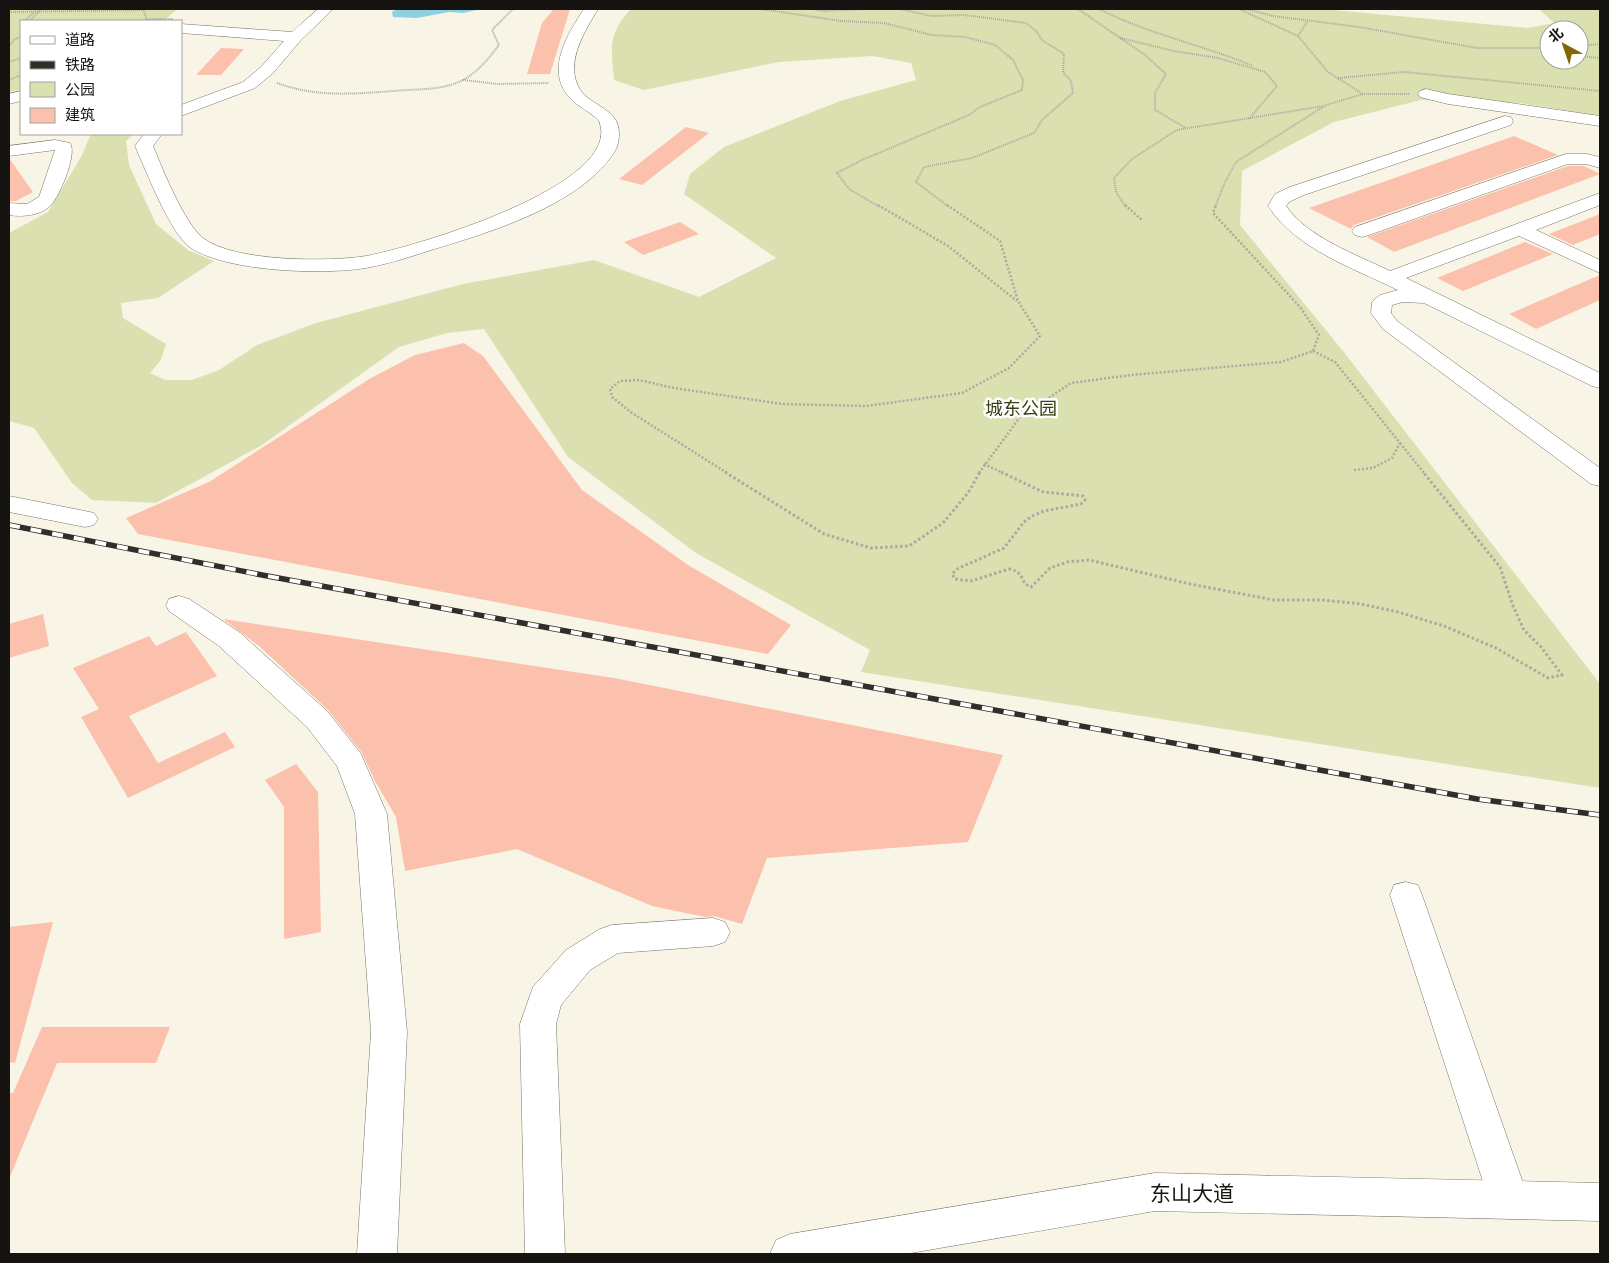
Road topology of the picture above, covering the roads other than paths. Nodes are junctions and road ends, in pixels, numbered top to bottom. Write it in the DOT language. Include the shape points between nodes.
graph roads {
  1 [pos="326,9"];
  2 [pos="591,9"];
  3 [pos="182,20"];
  4 [pos="296,37"];
  5 [pos="1426,94"];
  6 [pos="182,111"];
  7 [pos="1600,120"];
  8 [pos="1505,121"];
  9 [pos="153,135"];
  10 [pos="9,152"];
  11 [pos="1600,163"];
  12 [pos="1600,199"];
  13 [pos="9,209"];
  14 [pos="1519,229"];
  15 [pos="1362,231"];
  16 [pos="1600,267"];
  17 [pos="1389,278"];
  18 [pos="1430,297"];
  19 [pos="1600,381"];
  20 [pos="1600,479"];
  21 [pos="9,504"];
  22 [pos="85,519"];
  23 [pos="179,605"];
  24 [pos="1406,895"];
  25 [pos="713,932"];
  26 [pos="1510,1200"];
  27 [pos="1600,1202"];
  28 [pos="377,1254"];
  29 [pos="545,1254"];
  30 [pos="790,1254"];
  1 -- 4 [label="street"];
  2 -- 9 [label="street" via="576,32 567,60 571,88 607,118 611,130 607,149 570,184 545,200 454,237 365,262 308,265 259,262 221,253 196,243 181,222 144,146"];
  3 -- 4 [label="street"];
  4 -- 6 [label="street" via="249,86"];
  5 -- 7 [label="street"];
  8 -- 17 [label="street" via="1282,198 1277,206 1302,231"];
  10 -- 13 [label="street" via="55,144 64,147 46,200 28,210"];
  11 -- 15 [label="street" via="1588,159 1566,159"];
  12 -- 14 [label="street"];
  14 -- 16 [label="street"];
  14 -- 17 [label="street"];
  17 -- 18 [label="street"];
  18 -- 19 [label="street"];
  18 -- 20 [label="street" via="1404,294 1390,297 1382,302 1381,313 1390,325"];
  21 -- 22 [label="street"];
  23 -- 28 [label="street" via="229,639 318,719 350,762 371,814 389,1032"];
  24 -- 26 [label="street"];
  25 -- 29 [label="street" via="612,939 578,960 545,998 538,1024"];
  26 -- 27 [label="street, 东山大道"];
  26 -- 30 [label="street, 东山大道" via="1155,1192"];
}
